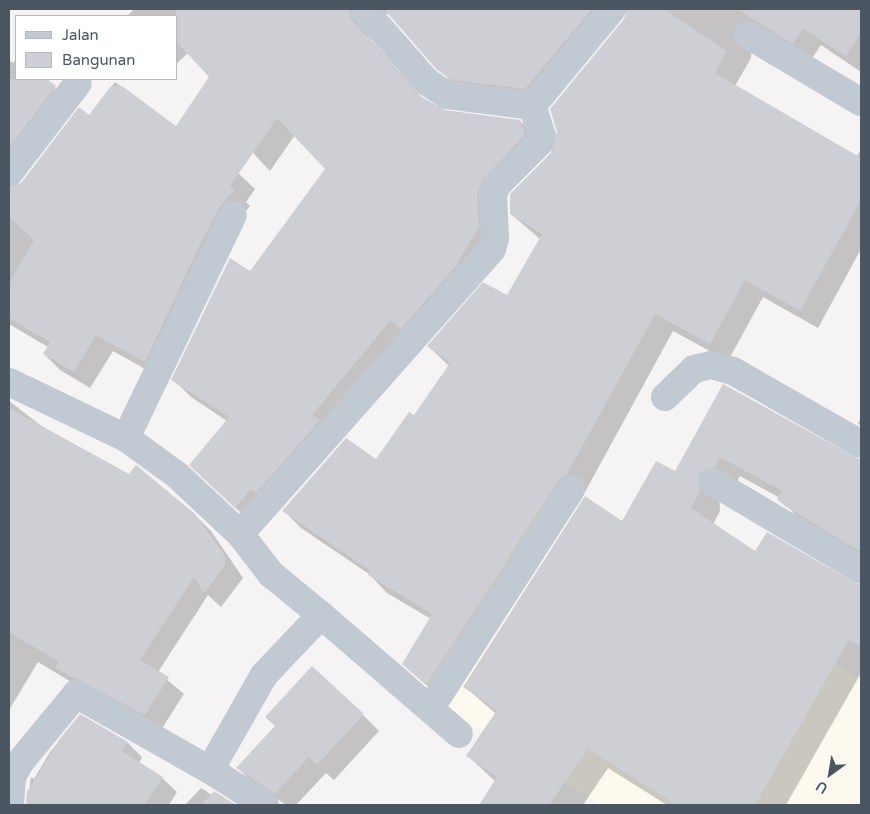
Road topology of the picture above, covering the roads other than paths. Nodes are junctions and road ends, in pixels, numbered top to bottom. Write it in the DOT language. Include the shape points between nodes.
graph roads {
  1 [pos="363,9"];
  2 [pos="612,9"];
  3 [pos="748,35"];
  4 [pos="78,83"];
  5 [pos="861,102"];
  6 [pos="532,106"];
  7 [pos="9,173"];
  8 [pos="233,214"];
  9 [pos="9,382"];
  10 [pos="665,397"];
  11 [pos="126,438"];
  12 [pos="861,444"];
  13 [pos="713,482"];
  14 [pos="571,489"];
  15 [pos="240,534"];
  16 [pos="861,570"];
  17 [pos="321,615"];
  18 [pos="430,709"];
  19 [pos="459,734"];
  20 [pos="210,770"];
  21 [pos="10,805"];
  22 [pos="265,805"];
  1 -- 6 [label="street" via="427,82 447,95"];
  2 -- 6 [label="street"];
  3 -- 5 [label="street"];
  4 -- 7 [label="street"];
  6 -- 15 [label="street" via="542,136 540,142 497,185 493,194 495,238 492,249"];
  8 -- 11 [label="street"];
  9 -- 11 [label="street"];
  10 -- 12 [label="street" via="694,370 711,365 732,371"];
  11 -- 15 [label="street" via="177,475"];
  13 -- 16 [label="street"];
  14 -- 18 [label="street"];
  15 -- 17 [label="street" via="270,574"];
  17 -- 18 [label="street"];
  17 -- 20 [label="street" via="264,676"];
  18 -- 19 [label="street"];
  20 -- 21 [label="street" via="76,694 21,761 12,777"];
  20 -- 22 [label="street"];
}
